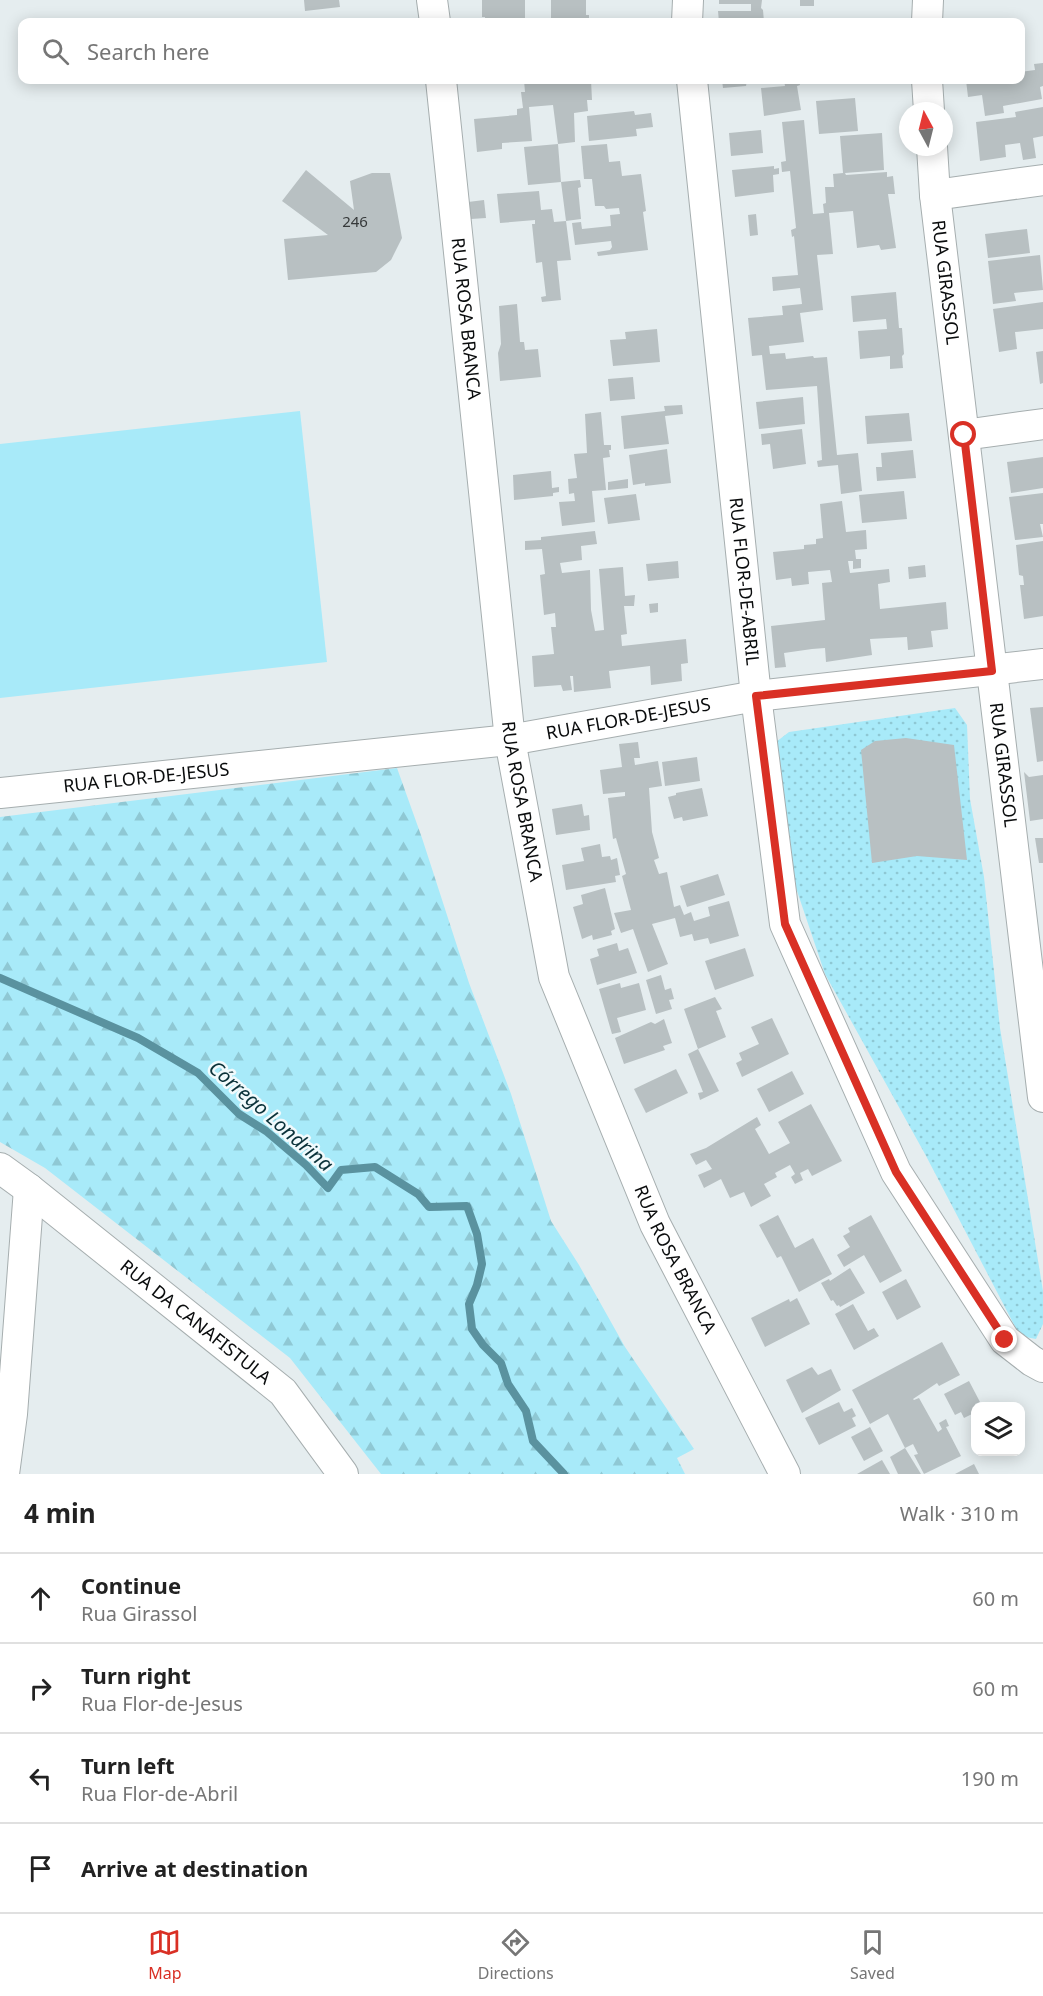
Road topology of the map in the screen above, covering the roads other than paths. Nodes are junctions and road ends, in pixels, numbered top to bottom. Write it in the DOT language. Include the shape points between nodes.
graph roads {
  1 [pos="432,0"];
  2 [pos="688,0"];
  3 [pos="928,0"];
  4 [pos="434,18"];
  5 [pos="687,18"];
  6 [pos="927,18"];
  7 [pos="441,84"];
  8 [pos="692,84"];
  9 [pos="927,84"];
  10 [pos="928,102"];
  11 [pos="933,156"];
  12 [pos="1043,180"];
  13 [pos="935,195"];
  14 [pos="1043,424"];
  15 [pos="964,435"];
  16 [pos="1043,664"];
  17 [pos="992,671"];
  18 [pos="756,696"];
  19 [pos="510,740"];
  20 [pos="0,793"];
  21 [pos="1032,907"];
  22 [pos="1043,1097"];
  23 [pos="0,1168"];
  24 [pos="29,1189"];
  25 [pos="1043,1367"];
  26 [pos="336,1472"];
  27 [pos="4,1474"];
  28 [pos="785,1474"];
  1 -- 4 [label="street"];
  2 -- 5 [label="street"];
  3 -- 6 [label="street"];
  7 -- 19 [label="street, RUA ROSA BRANCA"];
  8 -- 18 [label="street, RUA FLOR-DE-ABRIL"];
  9 -- 10 [label="street"];
  11 -- 13 [label="street, RUA GIRASSOL"];
  12 -- 13 [label="street"];
  13 -- 15 [label="street, RUA GIRASSOL"];
  14 -- 15 [label="street"];
  15 -- 17 [label="street, RUA GIRASSOL"];
  16 -- 17 [label="street, RUA FLOR-DE-JESUS"];
  17 -- 18 [label="street, RUA FLOR-DE-JESUS"];
  17 -- 21 [label="street, RUA GIRASSOL"];
  18 -- 19 [label="street, RUA FLOR-DE-JESUS"];
  18 -- 25 [label="street, RUA FLOR-DE-ABRIL" via="785,924 896,1172 1005,1340"];
  19 -- 20 [label="street, RUA FLOR-DE-JESUS"];
  19 -- 28 [label="street, RUA ROSA BRANCA" via="554,977 655,1224"];
  21 -- 22 [label="street, RUA GIRASSOL"];
  23 -- 24 [label="street, RUA DA CANAFISTULA"];
  24 -- 26 [label="street, RUA DA CANAFISTULA" via="283,1392"];
  24 -- 27 [label="street"];
}
